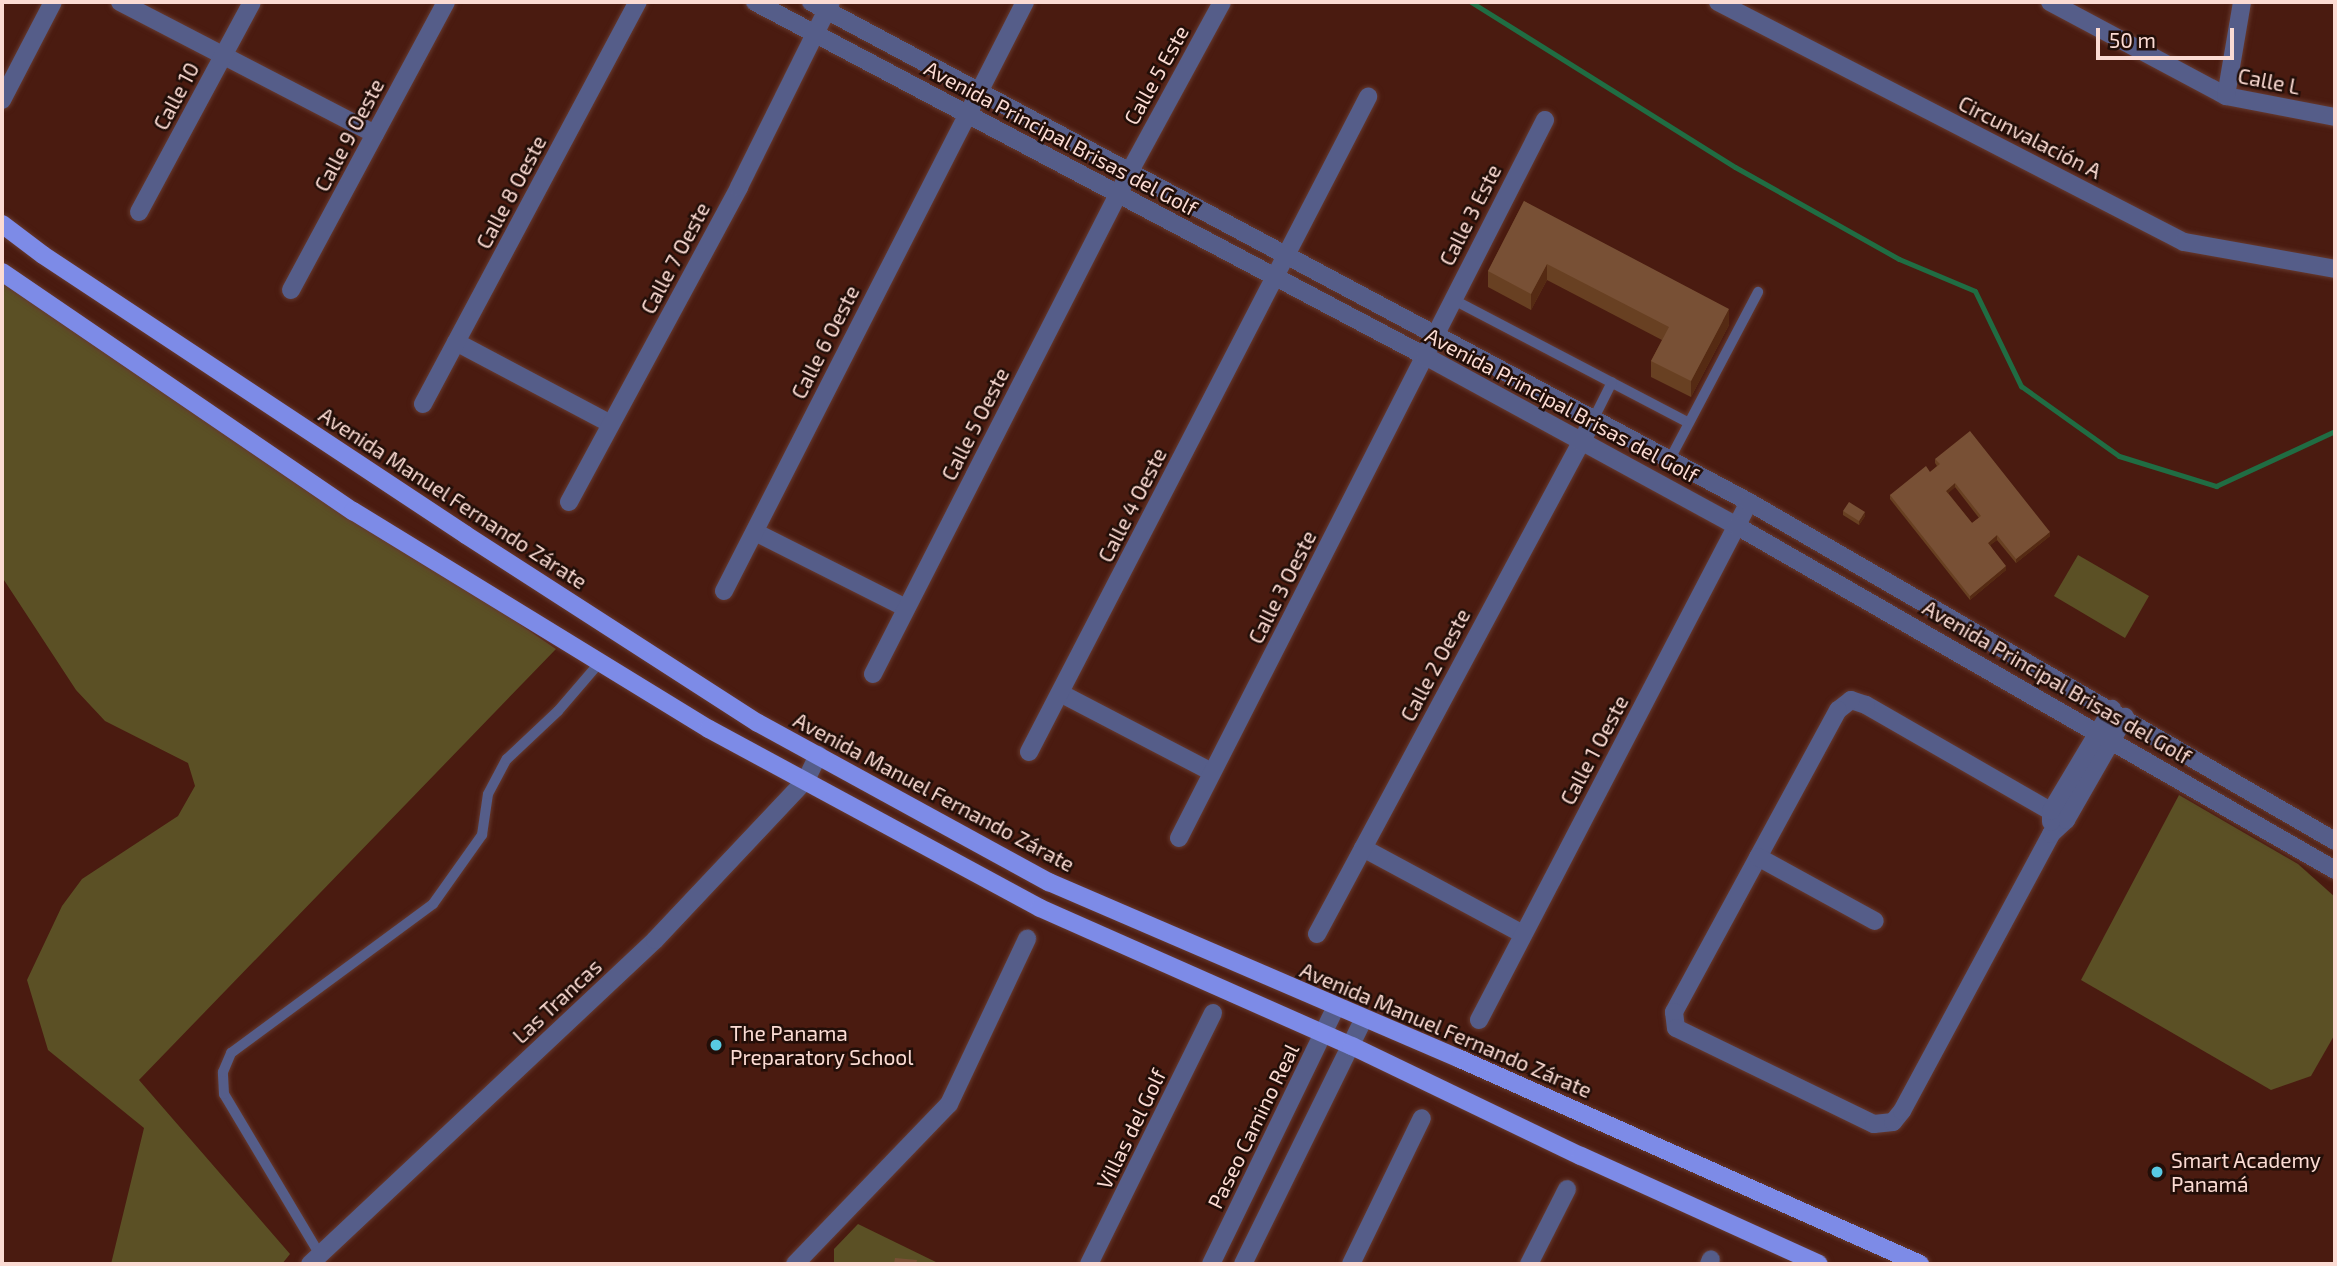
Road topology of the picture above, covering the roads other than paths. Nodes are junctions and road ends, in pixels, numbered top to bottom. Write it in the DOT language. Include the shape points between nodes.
graph roads {
  1 [pos="54,2"];
  2 [pos="120,2"];
  3 [pos="252,2"];
  4 [pos="446,2"];
  5 [pos="638,2"];
  6 [pos="755,2"];
  7 [pos="1025,2"];
  8 [pos="1222,2"];
  9 [pos="1718,2"];
  10 [pos="2050,2"];
  11 [pos="2242,2"];
  12 [pos="823,4"];
  13 [pos="2070,7"];
  14 [pos="815,33"];
  15 [pos="224,56"];
  16 [pos="978,90"];
  17 [pos="2226,96"];
  18 [pos="1368,97"];
  19 [pos="2,100"];
  20 [pos="967,114"];
  21 [pos="2335,117"];
  22 [pos="1545,120"];
  23 [pos="375,134"];
  24 [pos="1130,171"];
  25 [pos="1118,195"];
  26 [pos="139,212"];
  27 [pos="2,224"];
  28 [pos="1287,253"];
  29 [pos="2335,269"];
  30 [pos="2,272"];
  31 [pos="1275,278"];
  32 [pos="291,290"];
  33 [pos="1758,292"];
  34 [pos="1452,299"];
  35 [pos="1435,332"];
  36 [pos="456,342"];
  37 [pos="1425,356"];
  38 [pos="1612,382"];
  39 [pos="424,404"];
  40 [pos="1594,418"];
  41 [pos="1689,423"];
  42 [pos="611,424"];
  43 [pos="1581,441"];
  44 [pos="1670,459"];
  45 [pos="569,502"];
  46 [pos="1749,502"];
  47 [pos="1737,526"];
  48 [pos="755,532"];
  49 [pos="724,592"];
  50 [pos="906,608"];
  51 [pos="600,662"];
  52 [pos="873,674"];
  53 [pos="1060,693"];
  54 [pos="2118,713"];
  55 [pos="2106,736"];
  56 [pos="1029,752"];
  57 [pos="818,755"];
  58 [pos="1212,772"];
  59 [pos="806,780"];
  60 [pos="2059,816"];
  61 [pos="1179,838"];
  62 [pos="2335,841"];
  63 [pos="1363,848"];
  64 [pos="1758,857"];
  65 [pos="2335,870"];
  66 [pos="1875,921"];
  67 [pos="1317,934"];
  68 [pos="1523,934"];
  69 [pos="1027,939"];
  70 [pos="1336,1007"];
  71 [pos="1213,1013"];
  72 [pos="1363,1020"];
  73 [pos="1479,1020"];
  74 [pos="1323,1034"];
  75 [pos="1352,1046"];
  76 [pos="1422,1118"];
  77 [pos="1567,1189"];
  78 [pos="315,1260"];
  79 [pos="1217,1262"];
  80 [pos="795,1264"];
  81 [pos="1090,1264"];
  82 [pos="1243,1264"];
  83 [pos="1351,1264"];
  84 [pos="1530,1264"];
  85 [pos="1819,1264"];
  86 [pos="1920,1264"];
  1 -- 19 [label="street"];
  2 -- 15 [label="street"];
  3 -- 15 [label="street, Calle 10"];
  4 -- 23 [label="street, Calle 9 Oeste"];
  5 -- 36 [label="street, Calle 8 Oeste"];
  6 -- 14 [label="street, Avenida Principal Brisas del Golf"];
  7 -- 16 [label="street, Calle 6 Oeste"];
  8 -- 24 [label="street, Calle 5 Este"];
  9 -- 29 [label="street, Circunvalación A" via="2184,242"];
  10 -- 13 [label="street, Calle L"];
  11 -- 17 [label="street"];
  12 -- 14 [label="street, Calle 7 Oeste"];
  12 -- 16 [label="street, Avenida Principal Brisas del Golf"];
  13 -- 17 [label="street, Calle L"];
  14 -- 20 [label="street, Avenida Principal Brisas del Golf"];
  14 -- 42 [label="street, Calle 7 Oeste"];
  15 -- 23 [label="street"];
  15 -- 26 [label="street, Calle 10"];
  16 -- 20 [label="street, Calle 6 Oeste"];
  16 -- 24 [label="street, Avenida Principal Brisas del Golf"];
  17 -- 21 [label="street, Calle L"];
  18 -- 28 [label="street, Calle 4 Oeste"];
  20 -- 25 [label="street, Avenida Principal Brisas del Golf"];
  20 -- 48 [label="street, Calle 6 Oeste"];
  22 -- 34 [label="street, Calle 3 Este"];
  23 -- 32 [label="street, Calle 9 Oeste"];
  24 -- 25 [label="street, Calle 5 Este"];
  24 -- 28 [label="street, Avenida Principal Brisas del Golf"];
  25 -- 31 [label="street, Avenida Principal Brisas del Golf"];
  25 -- 50 [label="street, Calle 5 Oeste"];
  27 -- 57 [label="main road, Avenida Manuel Fernando Zárate" via="466,535 758,723"];
  28 -- 31 [label="street, Calle 4 Oeste"];
  28 -- 35 [label="street, Avenida Principal Brisas del Golf"];
  30 -- 51 [label="main road" via="353,511"];
  31 -- 37 [label="street, Avenida Principal Brisas del Golf"];
  31 -- 53 [label="street, Calle 4 Oeste"];
  33 -- 41 [label="lane"];
  34 -- 35 [label="street, Calle 3 Este"];
  34 -- 38 [label="lane"];
  35 -- 37 [label="street, Calle 3 Este"];
  35 -- 40 [label="street, Avenida Principal Brisas del Golf"];
  36 -- 39 [label="street, Calle 8 Oeste"];
  36 -- 42 [label="street"];
  37 -- 43 [label="street, Avenida Principal Brisas del Golf"];
  37 -- 58 [label="street, Calle 3 Oeste"];
  38 -- 40 [label="lane"];
  38 -- 41 [label="lane"];
  40 -- 43 [label="street, Calle 2 Oeste"];
  40 -- 44 [label="street, Avenida Principal Brisas del Golf"];
  41 -- 44 [label="lane"];
  42 -- 45 [label="street, Calle 7 Oeste"];
  43 -- 47 [label="street, Avenida Principal Brisas del Golf"];
  43 -- 63 [label="street, Calle 2 Oeste"];
  44 -- 46 [label="street, Avenida Principal Brisas del Golf"];
  46 -- 47 [label="street, Calle 1 Oeste"];
  46 -- 54 [label="street, Avenida Principal Brisas del Golf"];
  47 -- 55 [label="street, Avenida Principal Brisas del Golf"];
  47 -- 68 [label="street, Calle 1 Oeste"];
  48 -- 49 [label="street, Calle 6 Oeste"];
  48 -- 50 [label="street"];
  50 -- 52 [label="street, Calle 5 Oeste"];
  51 -- 59 [label="main road" via="709,729"];
  51 -- 78 [label="lane" via="558,712 507,759 488,794 482,835 433,904 231,1053 223,1072 224,1094"];
  53 -- 56 [label="street, Calle 4 Oeste"];
  53 -- 58 [label="street"];
  54 -- 55 [label="street"];
  54 -- 62 [label="street, Avenida Principal Brisas del Golf"];
  55 -- 60 [label="street"];
  55 -- 65 [label="street, Avenida Principal Brisas del Golf"];
  57 -- 59 [label="street, Las Trancas"];
  57 -- 70 [label="main road, Avenida Manuel Fernando Zárate" via="1049,882"];
  58 -- 61 [label="street, Calle 3 Oeste"];
  59 -- 74 [label="main road" via="1041,908"];
  59 -- 78 [label="street, Las Trancas" via="655,940"];
  60 -- 64 [label="street" via="1851,700 1838,710"];
  60 -- 64 [label="street" via="1893,1122 1874,1124 1676,1028 1674,1012"];
  63 -- 67 [label="street, Calle 2 Oeste"];
  63 -- 68 [label="street"];
  64 -- 66 [label="street"];
  68 -- 73 [label="street, Calle 1 Oeste"];
  69 -- 80 [label="street" via="949,1104"];
  70 -- 72 [label="main road, Avenida Manuel Fernando Zárate"];
  70 -- 74 [label="street, Paseo Camino Real"];
  71 -- 81 [label="street, Villas del Golf"];
  72 -- 75 [label="street"];
  72 -- 86 [label="main road, Avenida Manuel Fernando Zárate"];
  74 -- 75 [label="main road"];
  74 -- 79 [label="street, Paseo Camino Real"];
  75 -- 82 [label="street"];
  75 -- 85 [label="main road"];
  76 -- 83 [label="street"];
  77 -- 84 [label="street"];
}
